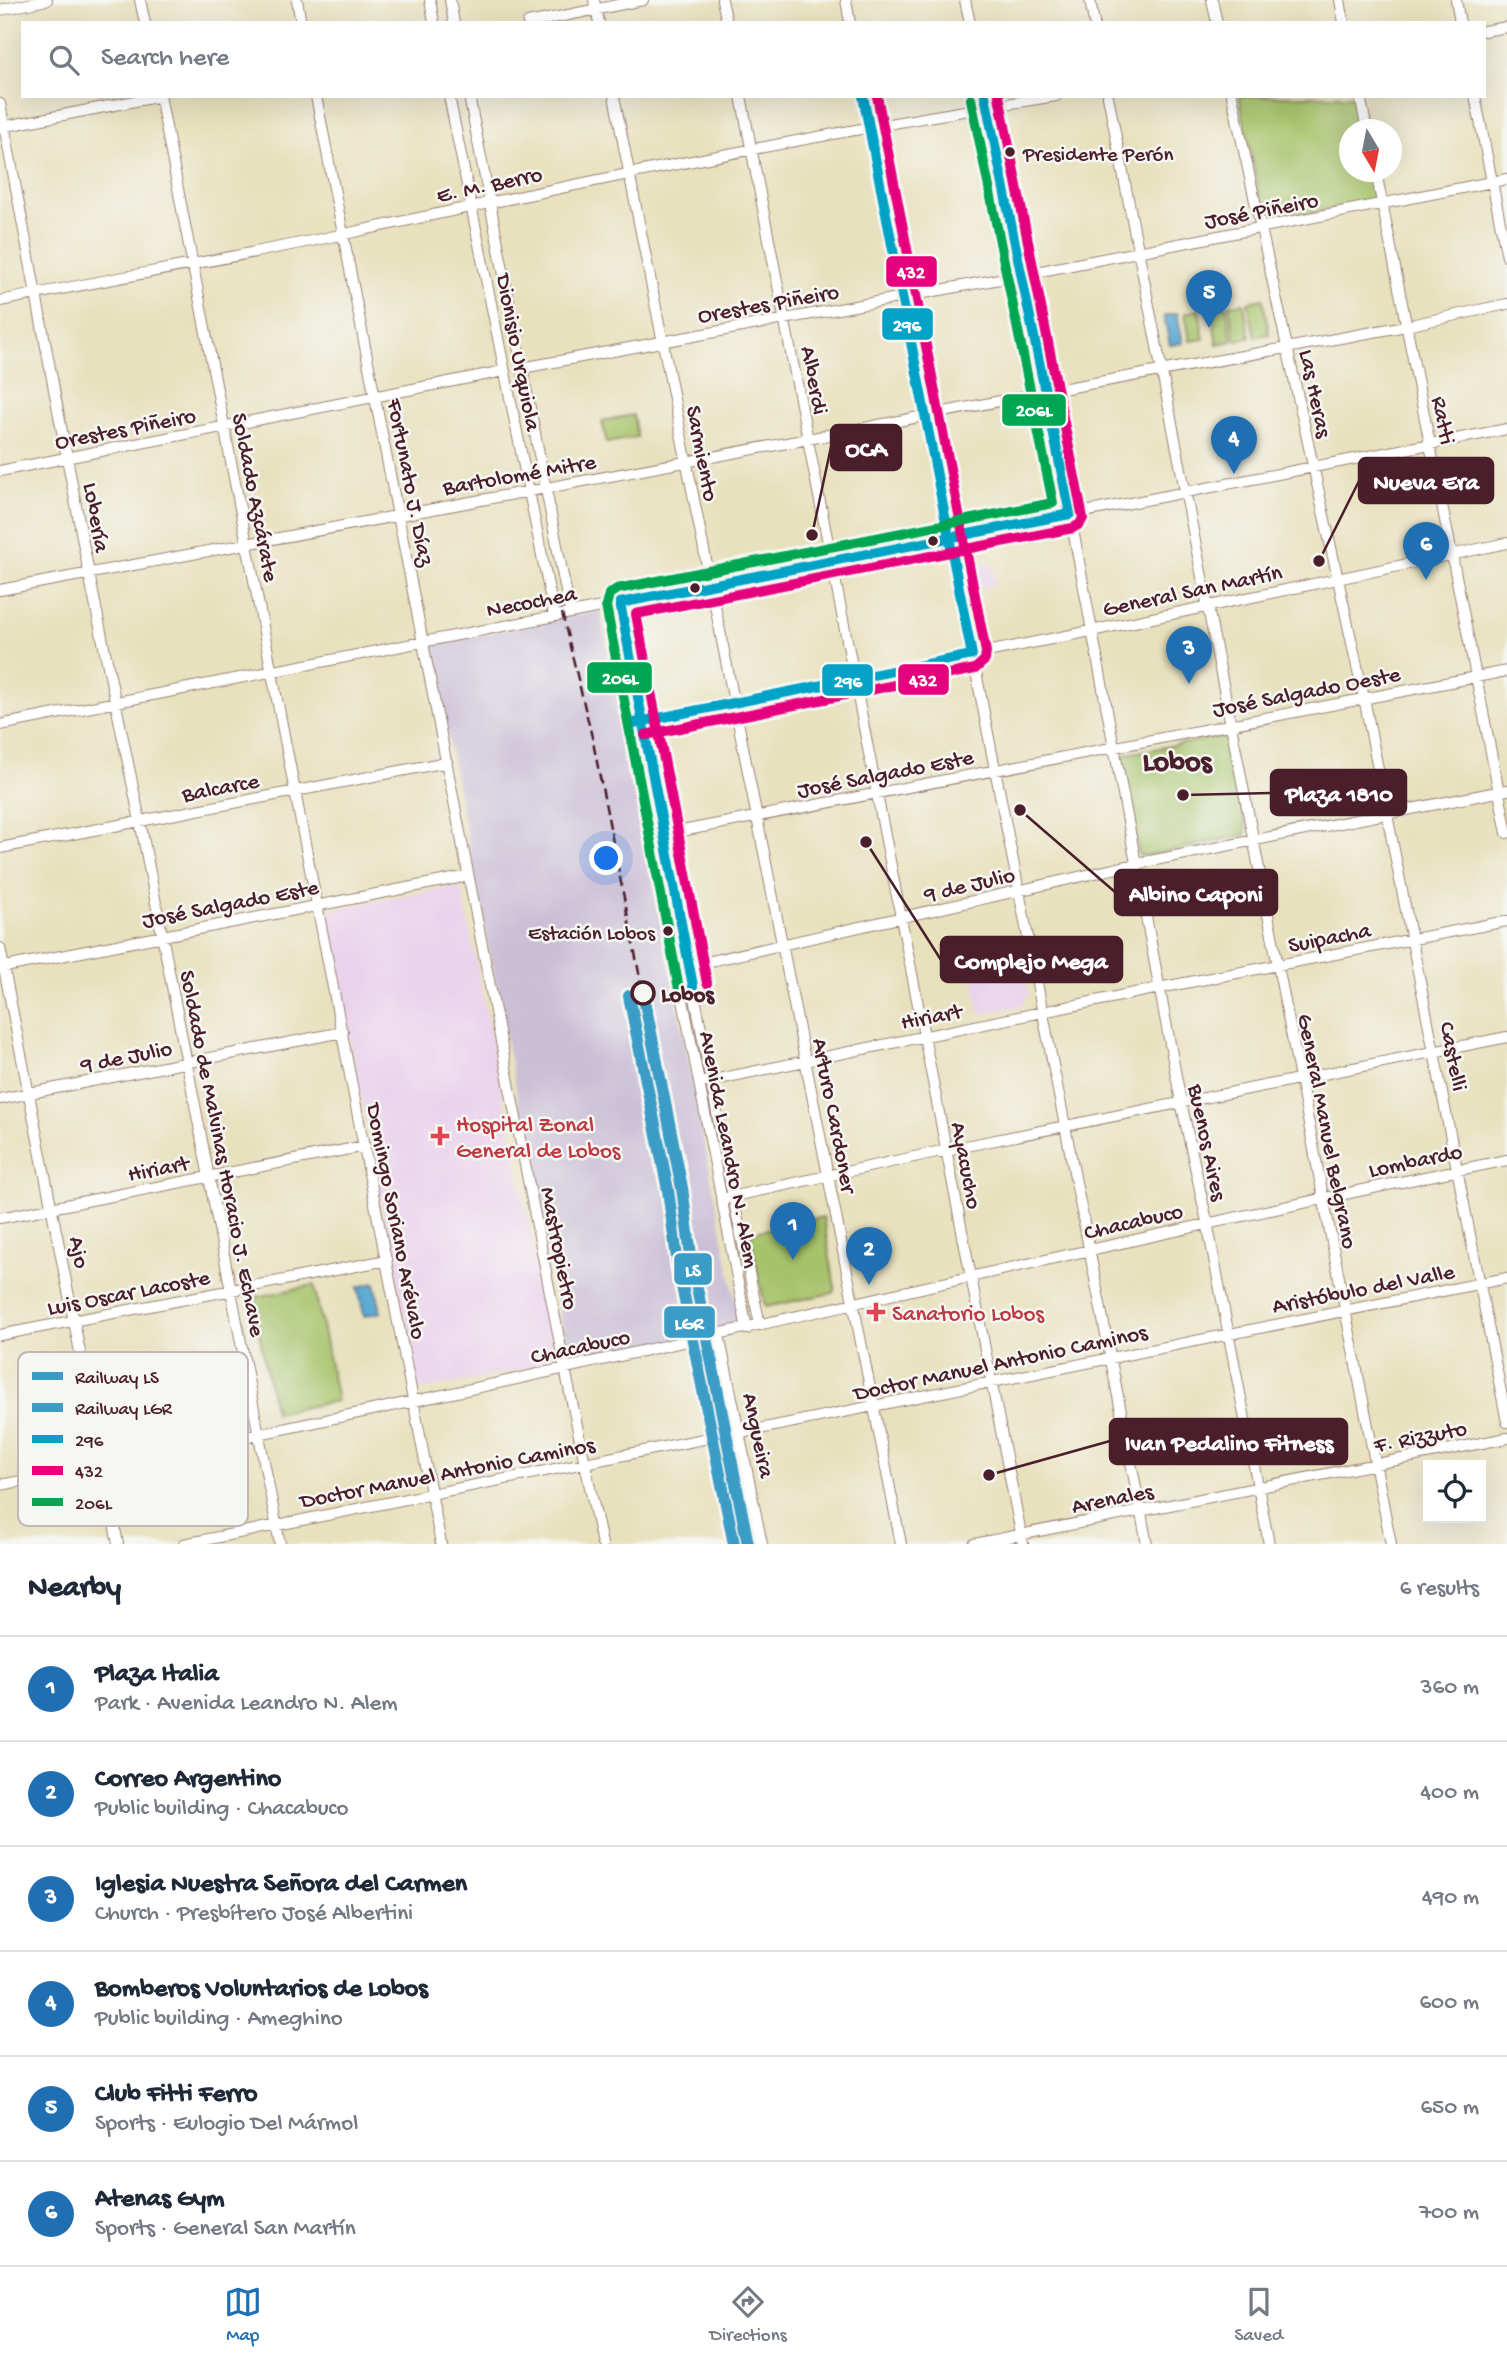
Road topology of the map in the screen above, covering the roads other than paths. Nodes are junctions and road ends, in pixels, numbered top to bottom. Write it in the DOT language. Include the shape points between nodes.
graph roads {
  1 [pos="47,0"];
  2 [pos="140,0"];
  3 [pos="297,0"];
  4 [pos="430,0"];
  5 [pos="450,0"];
  6 [pos="643,0"];
  7 [pos="722,0"];
  8 [pos="846,0"];
  9 [pos="965,0"];
  10 [pos="1090,0"];
  11 [pos="1212,0"];
  12 [pos="1340,0"];
  13 [pos="1456,0"];
  14 [pos="595,5"];
  15 [pos="0,9"];
  16 [pos="145,21"];
  17 [pos="301,21"];
  18 [pos="434,21"];
  19 [pos="454,21"];
  20 [pos="535,21"];
  21 [pos="727,21"];
  22 [pos="850,21"];
  23 [pos="970,21"];
  24 [pos="1094,21"];
  25 [pos="1217,21"];
  26 [pos="1344,21"];
  27 [pos="1460,21"];
  28 [pos="1507,27"];
  29 [pos="1486,31"];
  30 [pos="151,98"];
  31 [pos="161,98"];
  32 [pos="316,98"];
  33 [pos="449,98"];
  34 [pos="469,98"];
  35 [pos="614,98"];
  36 [pos="741,98"];
  37 [pos="863,98"];
  38 [pos="1033,98"];
  39 [pos="1108,98"];
  40 [pos="1232,98"];
  41 [pos="1360,98"];
  42 [pos="1475,98"];
  43 [pos="986,102"];
  44 [pos="0,104"];
  45 [pos="1365,119"];
  46 [pos="2,127"];
  47 [pos="869,127"];
  48 [pos="752,150"];
  49 [pos="630,174"];
  50 [pos="1507,178"];
  51 [pos="1492,181"];
  52 [pos="1378,182"];
  53 [pos="490,202"];
  54 [pos="1383,204"];
  55 [pos="471,205"];
  56 [pos="1260,229"];
  57 [pos="344,234"];
  58 [pos="1137,252"];
  59 [pos="1507,257"];
  60 [pos="192,265"];
  61 [pos="1021,275"];
  62 [pos="37,294"];
  63 [pos="904,298"];
  64 [pos="0,301"];
  65 [pos="1507,304"];
  66 [pos="785,319"];
  67 [pos="1406,326"];
  68 [pos="664,340"];
  69 [pos="1288,348"];
  70 [pos="522,368"];
  71 [pos="505,370"];
  72 [pos="1162,372"];
  73 [pos="1045,393"];
  74 [pos="376,397"];
  75 [pos="926,416"];
  76 [pos="224,427"];
  77 [pos="1507,429"];
  78 [pos="808,439"];
  79 [pos="1430,443"];
  80 [pos="68,458"];
  81 [pos="686,462"];
  82 [pos="1313,467"];
  83 [pos="0,471"];
  84 [pos="546,488"];
  85 [pos="528,491"];
  86 [pos="1185,491"];
  87 [pos="399,514"];
  88 [pos="1070,514"];
  89 [pos="949,540"];
  90 [pos="246,543"];
  91 [pos="1507,543"];
  92 [pos="1452,554"];
  93 [pos="831,562"];
  94 [pos="89,574"];
  95 [pos="1337,579"];
  96 [pos="711,584"];
  97 [pos="0,590"];
  98 [pos="620,603"];
  99 [pos="1207,604"];
  100 [pos="606,606"];
  101 [pos="570,612"];
  102 [pos="554,615"];
  103 [pos="1091,631"];
  104 [pos="424,641"];
  105 [pos="972,654"];
  106 [pos="1507,671"];
  107 [pos="271,672"];
  108 [pos="1476,677"];
  109 [pos="854,678"];
  110 [pos="1364,698"];
  111 [pos="116,701"];
  112 [pos="733,702"];
  113 [pos="642,721"];
  114 [pos="0,724"];
  115 [pos="629,724"];
  116 [pos="1229,726"];
  117 [pos="1113,748"];
  118 [pos="447,761"];
  119 [pos="995,771"];
  120 [pos="295,791"];
  121 [pos="1503,791"];
  122 [pos="876,794"];
  123 [pos="1388,814"];
  124 [pos="757,816"];
  125 [pos="140,821"];
  126 [pos="1507,833"];
  127 [pos="664,835"];
  128 [pos="651,837"];
  129 [pos="1252,841"];
  130 [pos="0,848"];
  131 [pos="1135,864"];
  132 [pos="468,876"];
  133 [pos="1019,892"];
  134 [pos="317,905"];
  135 [pos="900,918"];
  136 [pos="1507,921"];
  137 [pos="683,934"];
  138 [pos="162,935"];
  139 [pos="670,937"];
  140 [pos="1413,939"];
  141 [pos="783,945"];
  142 [pos="0,948"];
  143 [pos="1277,965"];
  144 [pos="689,966"];
  145 [pos="2,967"];
  146 [pos="1159,988"];
  147 [pos="694,994"];
  148 [pos="682,997"];
  149 [pos="1041,1013"];
  150 [pos="343,1032"];
  151 [pos="923,1036"];
  152 [pos="1507,1037"];
  153 [pos="1435,1051"];
  154 [pos="186,1062"];
  155 [pos="806,1062"];
  156 [pos="1300,1077"];
  157 [pos="710,1081"];
  158 [pos="699,1083"];
  159 [pos="29,1094"];
  160 [pos="0,1099"];
  161 [pos="1181,1102"];
  162 [pos="1064,1127"];
  163 [pos="365,1146"];
  164 [pos="946,1150"];
  165 [pos="1507,1160"];
  166 [pos="1458,1170"];
  167 [pos="828,1175"];
  168 [pos="208,1177"];
  169 [pos="733,1197"];
  170 [pos="1323,1198"];
  171 [pos="721,1199"];
  172 [pos="53,1207"];
  173 [pos="0,1218"];
  174 [pos="1207,1223"];
  175 [pos="1088,1250"];
  176 [pos="387,1260"];
  177 [pos="971,1278"];
  178 [pos="1507,1278"];
  179 [pos="1481,1284"];
  180 [pos="231,1290"];
  181 [pos="855,1304"];
  182 [pos="1344,1310"];
  183 [pos="74,1320"];
  184 [pos="760,1325"];
  185 [pos="747,1329"];
  186 [pos="1227,1334"];
  187 [pos="0,1335"];
  188 [pos="719,1335"];
  189 [pos="699,1338"];
  190 [pos="80,1352"];
  191 [pos="243,1352"];
  192 [pos="1110,1359"];
  193 [pos="565,1368"];
  194 [pos="248,1377"];
  195 [pos="991,1383"];
  196 [pos="413,1401"];
  197 [pos="875,1406"];
  198 [pos="1507,1422"];
  199 [pos="259,1433"];
  200 [pos="740,1433"];
  201 [pos="248,1435"];
  202 [pos="718,1436"];
  203 [pos="1507,1438"];
  204 [pos="586,1463"];
  205 [pos="1375,1464"];
  206 [pos="18,1482"];
  207 [pos="0,1485"];
  208 [pos="1258,1486"];
  209 [pos="431,1494"];
  210 [pos="1140,1511"];
  211 [pos="276,1524"];
  212 [pos="114,1526"];
  213 [pos="1022,1539"];
  214 [pos="118,1544"];
  215 [pos="184,1544"];
  216 [pos="280,1544"];
  217 [pos="441,1544"];
  218 [pos="602,1544"];
  219 [pos="740,1544"];
  220 [pos="762,1544"];
  221 [pos="901,1544"];
  222 [pos="974,1544"];
  223 [pos="1146,1544"];
  224 [pos="1269,1544"];
  225 [pos="1391,1544"];
  1 -- 15 [label="street"];
  2 -- 16 [label="street"];
  3 -- 17 [label="street"];
  4 -- 18 [label="street"];
  5 -- 19 [label="street"];
  6 -- 14 [label="street"];
  7 -- 21 [label="street"];
  8 -- 22 [label="street"];
  9 -- 23 [label="street"];
  10 -- 24 [label="street"];
  11 -- 25 [label="street"];
  12 -- 26 [label="street"];
  13 -- 27 [label="street"];
  14 -- 20 [label="street"];
  28 -- 29 [label="street"];
  30 -- 46 [label="street"];
  31 -- 60 [label="street, Soldado Azcárate"];
  32 -- 57 [label="street, Fortunato J. Díaz"];
  33 -- 55 [label="street, Dionisio Urquiola"];
  34 -- 53 [label="street, Dionisio Urquiola"];
  35 -- 49 [label="street, Sarmiento"];
  36 -- 48 [label="street, Alberdi"];
  37 -- 47 [label="street"];
  38 -- 43 [label="street, E. M. Berro"];
  39 -- 58 [label="street, General Manuel Belgrano"];
  40 -- 56 [label="street, Las Heras"];
  41 -- 45 [label="street"];
  42 -- 51 [label="street"];
  43 -- 47 [label="street, E. M. Berro"];
  43 -- 61 [label="street, Buenos Aires"];
  44 -- 46 [label="street, Lobería"];
  46 -- 62 [label="street, Lobería"];
  47 -- 48 [label="street, E. M. Berro"];
  47 -- 63 [label="street"];
  48 -- 49 [label="street, E. M. Berro"];
  48 -- 66 [label="street, Alberdi"];
  49 -- 53 [label="street, E. M. Berro"];
  49 -- 68 [label="street, Sarmiento"];
  50 -- 51 [label="street, José Piñeiro"];
  51 -- 54 [label="street, José Piñeiro"];
  51 -- 59 [label="street"];
  52 -- 54 [label="street, Ratti"];
  53 -- 55 [label="street, E. M. Berro"];
  53 -- 70 [label="street, Dionisio Urquiola"];
  54 -- 56 [label="street, José Piñeiro"];
  54 -- 67 [label="street, Ratti"];
  55 -- 57 [label="street, E. M. Berro"];
  55 -- 71 [label="street, Dionisio Urquiola"];
  56 -- 58 [label="street, José Piñeiro"];
  56 -- 69 [label="street, Las Heras"];
  57 -- 60 [label="street, E. M. Berro"];
  57 -- 74 [label="street, Fortunato J. Díaz"];
  58 -- 61 [label="street, José Piñeiro"];
  58 -- 72 [label="street, General Manuel Belgrano"];
  60 -- 62 [label="street, E. M. Berro"];
  60 -- 76 [label="street, Soldado Azcárate"];
  61 -- 63 [label="street, Orestes Piñeiro"];
  61 -- 73 [label="street, Buenos Aires"];
  62 -- 64 [label="street, E. M. Berro"];
  62 -- 80 [label="street, Lobería"];
  63 -- 66 [label="street, Orestes Piñeiro"];
  63 -- 75 [label="street"];
  65 -- 67 [label="street, Bartolomé Mitre"];
  66 -- 68 [label="street, Orestes Piñeiro"];
  66 -- 78 [label="street, Alberdi"];
  67 -- 69 [label="street, Bartolomé Mitre"];
  67 -- 79 [label="street, Ratti"];
  68 -- 70 [label="street, Orestes Piñeiro"];
  68 -- 81 [label="street, Sarmiento"];
  69 -- 72 [label="street, Bartolomé Mitre"];
  69 -- 82 [label="street, Las Heras"];
  70 -- 84 [label="street, Dionisio Urquiola"];
  71 -- 74 [label="street, Orestes Piñeiro"];
  71 -- 85 [label="street, Dionisio Urquiola"];
  72 -- 73 [label="street, Bartolomé Mitre"];
  72 -- 86 [label="street, General Manuel Belgrano"];
  73 -- 75 [label="street, Bartolomé Mitre"];
  73 -- 88 [label="street, Buenos Aires"];
  74 -- 76 [label="street, Orestes Piñeiro"];
  74 -- 87 [label="street, Fortunato J. Díaz"];
  75 -- 78 [label="street, Bartolomé Mitre"];
  75 -- 89 [label="street"];
  76 -- 80 [label="street, Orestes Piñeiro"];
  76 -- 90 [label="street, Soldado Azcárate"];
  77 -- 79 [label="street, Necochea"];
  78 -- 81 [label="street, Bartolomé Mitre"];
  78 -- 93 [label="street, Alberdi"];
  79 -- 82 [label="street, Necochea"];
  79 -- 92 [label="street, Ratti"];
  80 -- 83 [label="street, Orestes Piñeiro"];
  80 -- 94 [label="street, Lobería"];
  81 -- 84 [label="street, Bartolomé Mitre"];
  81 -- 96 [label="street, Sarmiento"];
  82 -- 86 [label="street, Necochea"];
  82 -- 95 [label="street, Las Heras"];
  84 -- 85 [label="street, Bartolomé Mitre"];
  84 -- 101 [label="street, Dionisio Urquiola"];
  85 -- 87 [label="street, Bartolomé Mitre"];
  85 -- 102 [label="street, Dionisio Urquiola"];
  86 -- 88 [label="street, Necochea"];
  86 -- 99 [label="street, General Manuel Belgrano"];
  87 -- 90 [label="street, Bartolomé Mitre"];
  87 -- 104 [label="street, Fortunato J. Díaz"];
  88 -- 89 [label="street, Necochea"];
  88 -- 103 [label="street, Buenos Aires"];
  89 -- 93 [label="street, Necochea"];
  89 -- 105 [label="street"];
  90 -- 94 [label="street, Bartolomé Mitre"];
  90 -- 107 [label="street, Soldado Azcárate"];
  91 -- 92 [label="street, General San Martín"];
  92 -- 95 [label="street, General San Martín"];
  92 -- 108 [label="street, Ratti"];
  93 -- 96 [label="street, Necochea"];
  93 -- 109 [label="street, Alberdi"];
  94 -- 97 [label="street, Bartolomé Mitre"];
  94 -- 111 [label="street, Lobería"];
  95 -- 99 [label="street, General San Martín"];
  95 -- 110 [label="street, Las Heras"];
  96 -- 98 [label="street, Necochea"];
  96 -- 112 [label="street, Sarmiento"];
  98 -- 100 [label="street, Necochea"];
  98 -- 113 [label="street, Avenida Leandro N. Alem"];
  99 -- 103 [label="street, General San Martín"];
  99 -- 116 [label="street, General Manuel Belgrano"];
  100 -- 101 [label="street, Necochea"];
  100 -- 115 [label="street, Avenida Leandro N. Alem"];
  101 -- 102 [label="street, Necochea"];
  102 -- 104 [label="street, Necochea"];
  103 -- 105 [label="street"];
  103 -- 117 [label="street, Buenos Aires"];
  104 -- 107 [label="street, Necochea"];
  104 -- 118 [label="street, Fortunato J. Díaz"];
  105 -- 109 [label="street"];
  105 -- 119 [label="street"];
  106 -- 108 [label="street, José Salgado Oeste"];
  107 -- 111 [label="street, Necochea"];
  107 -- 120 [label="street, Soldado Azcárate"];
  108 -- 110 [label="street, José Salgado Oeste"];
  108 -- 121 [label="street, Ratti"];
  109 -- 112 [label="street"];
  109 -- 122 [label="street, Alberdi"];
  110 -- 116 [label="street, José Salgado Oeste"];
  110 -- 123 [label="street, Castelli"];
  111 -- 114 [label="street, Necochea"];
  111 -- 125 [label="street, Lobería"];
  112 -- 113 [label="street"];
  112 -- 124 [label="street, Sarmiento"];
  113 -- 115 [label="street"];
  113 -- 127 [label="street, Avenida Leandro N. Alem"];
  115 -- 128 [label="street, Avenida Leandro N. Alem"];
  116 -- 117 [label="street, José Salgado Oeste"];
  116 -- 129 [label="street, General Manuel Belgrano"];
  117 -- 119 [label="street, José Salgado Este"];
  117 -- 131 [label="street, Buenos Aires"];
  118 -- 120 [label="street, Balcarce"];
  118 -- 132 [label="street, Fortunato J. Díaz"];
  119 -- 122 [label="street, José Salgado Este"];
  119 -- 133 [label="street"];
  120 -- 125 [label="street, Balcarce"];
  120 -- 134 [label="street, Soldado Azcárate"];
  121 -- 123 [label="street, 9 de Julio"];
  121 -- 126 [label="street, Ratti"];
  122 -- 124 [label="street, José Salgado Este"];
  122 -- 135 [label="street, Ayacucho"];
  123 -- 129 [label="street, 9 de Julio"];
  123 -- 140 [label="street, Castelli"];
  124 -- 127 [label="street, José Salgado Este"];
  124 -- 141 [label="street, Arturo Cardoner"];
  125 -- 130 [label="street, Balcarce"];
  125 -- 138 [label="street, Lobería"];
  127 -- 128 [label="street, José Salgado Este"];
  127 -- 137 [label="street, Avenida Leandro N. Alem"];
  128 -- 139 [label="street, Avenida Leandro N. Alem"];
  129 -- 131 [label="street, 9 de Julio"];
  129 -- 143 [label="street, General Manuel Belgrano"];
  131 -- 133 [label="street, 9 de Julio"];
  131 -- 146 [label="street, Buenos Aires"];
  132 -- 134 [label="street, José Salgado Este"];
  132 -- 193 [label="street, Mastropietro"];
  133 -- 135 [label="street, 9 de Julio"];
  133 -- 149 [label="street"];
  134 -- 138 [label="street, José Salgado Este"];
  134 -- 150 [label="street, Domingo Soriano Arévalo"];
  135 -- 141 [label="street, 9 de Julio"];
  135 -- 151 [label="street, Ayacucho"];
  136 -- 140 [label="street, Suipacha"];
  137 -- 139 [label="street"];
  137 -- 144 [label="street, Avenida Leandro N. Alem"];
  138 -- 145 [label="street, José Salgado Este"];
  138 -- 154 [label="street, Soldado de Malvinas Horacio J. Echave"];
  139 -- 148 [label="street, Avenida Leandro N. Alem"];
  140 -- 143 [label="street, Suipacha"];
  140 -- 153 [label="street, Castelli"];
  141 -- 144 [label="street, 9 de Julio"];
  141 -- 155 [label="street, Arturo Cardoner"];
  142 -- 145 [label="street, Ajo"];
  143 -- 146 [label="street, Suipacha"];
  143 -- 156 [label="street, General Manuel Belgrano"];
  144 -- 147 [label="street, Avenida Leandro N. Alem"];
  145 -- 159 [label="street, Ajo"];
  146 -- 149 [label="street, Hiriart"];
  146 -- 161 [label="street, Buenos Aires"];
  147 -- 148 [label="street"];
  147 -- 157 [label="street, Avenida Leandro N. Alem"];
  148 -- 158 [label="street, Avenida Leandro N. Alem"];
  149 -- 151 [label="street, Hiriart"];
  149 -- 162 [label="street"];
  150 -- 154 [label="street, 9 de Julio"];
  150 -- 163 [label="street, Domingo Soriano Arévalo"];
  151 -- 155 [label="street, Hiriart"];
  151 -- 164 [label="street, Ayacucho"];
  152 -- 153 [label="street"];
  153 -- 156 [label="street"];
  153 -- 166 [label="street, Castelli"];
  154 -- 159 [label="street, 9 de Julio"];
  154 -- 168 [label="street, Soldado de Malvinas Horacio J. Echave"];
  155 -- 157 [label="street, Hiriart"];
  155 -- 167 [label="street, Arturo Cardoner"];
  156 -- 161 [label="street"];
  156 -- 170 [label="street, General Manuel Belgrano"];
  157 -- 158 [label="street, Hiriart"];
  157 -- 169 [label="street, Avenida Leandro N. Alem"];
  158 -- 171 [label="street, Avenida Leandro N. Alem"];
  159 -- 160 [label="street, 9 de Julio"];
  159 -- 172 [label="street, Ajo"];
  161 -- 162 [label="street"];
  161 -- 174 [label="street, Buenos Aires"];
  162 -- 164 [label="street"];
  162 -- 175 [label="street"];
  163 -- 168 [label="street, Hiriart"];
  163 -- 176 [label="street, Domingo Soriano Arévalo"];
  164 -- 167 [label="street"];
  164 -- 177 [label="street, Ayacucho"];
  165 -- 166 [label="street, Lombardo"];
  166 -- 170 [label="street, Lombardo"];
  166 -- 179 [label="street, Castelli"];
  167 -- 169 [label="street"];
  167 -- 181 [label="street, Arturo Cardoner"];
  168 -- 172 [label="street, Hiriart"];
  168 -- 180 [label="street, Soldado de Malvinas Horacio J. Echave"];
  169 -- 171 [label="street"];
  169 -- 184 [label="street, Avenida Leandro N. Alem"];
  170 -- 174 [label="street, Lombardo"];
  170 -- 182 [label="street, General Manuel Belgrano"];
  171 -- 185 [label="street, Avenida Leandro N. Alem"];
  172 -- 173 [label="street, Hiriart"];
  172 -- 183 [label="street, Ajo"];
  174 -- 175 [label="street, Chacabuco"];
  174 -- 186 [label="street, Buenos Aires"];
  175 -- 177 [label="street, Chacabuco"];
  175 -- 192 [label="street"];
  176 -- 180 [label="street, Luis Oscar Lacoste"];
  176 -- 196 [label="street, Domingo Soriano Arévalo"];
  177 -- 181 [label="street, Chacabuco"];
  177 -- 195 [label="street, Ayacucho"];
  178 -- 179 [label="street, Aristóbulo del Valle"];
  179 -- 182 [label="street, Aristóbulo del Valle"];
  179 -- 198 [label="street, Castelli"];
  180 -- 183 [label="street, Luis Oscar Lacoste"];
  180 -- 191 [label="street, Soldado de Malvinas Horacio J. Echave"];
  181 -- 184 [label="street, Chacabuco"];
  181 -- 197 [label="street, Arturo Cardoner"];
  182 -- 186 [label="street, Aristóbulo del Valle"];
  182 -- 205 [label="street, General Manuel Belgrano"];
  183 -- 187 [label="street, Luis Oscar Lacoste"];
  183 -- 190 [label="street, Ajo"];
  184 -- 185 [label="street, Chacabuco"];
  185 -- 188 [label="street, Chacabuco"];
  186 -- 192 [label="street, Doctor Manuel Antonio Caminos"];
  186 -- 208 [label="street, Buenos Aires"];
  188 -- 189 [label="street, Chacabuco"];
  188 -- 200 [label="street, Angueira"];
  189 -- 193 [label="street, Chacabuco"];
  189 -- 202 [label="street, Angueira"];
  192 -- 195 [label="street, Doctor Manuel Antonio Caminos"];
  192 -- 210 [label="street"];
  193 -- 196 [label="street, Chacabuco"];
  193 -- 204 [label="street, Mastropietro"];
  194 -- 199 [label="street, Soldado de Malvinas Horacio J. Echave"];
  195 -- 197 [label="street, Doctor Manuel Antonio Caminos"];
  195 -- 213 [label="street, Ayacucho"];
  196 -- 199 [label="street, Chacabuco"];
  196 -- 209 [label="street, Domingo Soriano Arévalo"];
  197 -- 200 [label="street, Doctor Manuel Antonio Caminos"];
  197 -- 221 [label="street, Arturo Cardoner"];
  199 -- 201 [label="street, Chacabuco"];
  199 -- 211 [label="street, Soldado de Malvinas Horacio J. Echave"];
  200 -- 220 [label="street, Angueira"];
  202 -- 204 [label="street, Doctor Manuel Antonio Caminos"];
  202 -- 219 [label="street, Angueira"];
  203 -- 205 [label="street, F. Rizzuto"];
  204 -- 209 [label="street, Doctor Manuel Antonio Caminos"];
  204 -- 218 [label="street, Mastropietro"];
  205 -- 208 [label="street, F. Rizzuto"];
  205 -- 225 [label="street, General Manuel Belgrano"];
  206 -- 207 [label="street, Chacabuco"];
  208 -- 210 [label="street, Arenales"];
  208 -- 224 [label="street, Buenos Aires"];
  209 -- 211 [label="street, Doctor Manuel Antonio Caminos"];
  209 -- 217 [label="street, Domingo Soriano Arévalo"];
  210 -- 213 [label="street, Arenales"];
  210 -- 223 [label="street"];
  211 -- 215 [label="street, Doctor Manuel Antonio Caminos"];
  211 -- 216 [label="street, Soldado de Malvinas Horacio J. Echave"];
  212 -- 214 [label="street, Ajo"];
  213 -- 222 [label="street, Arenales"];
}
